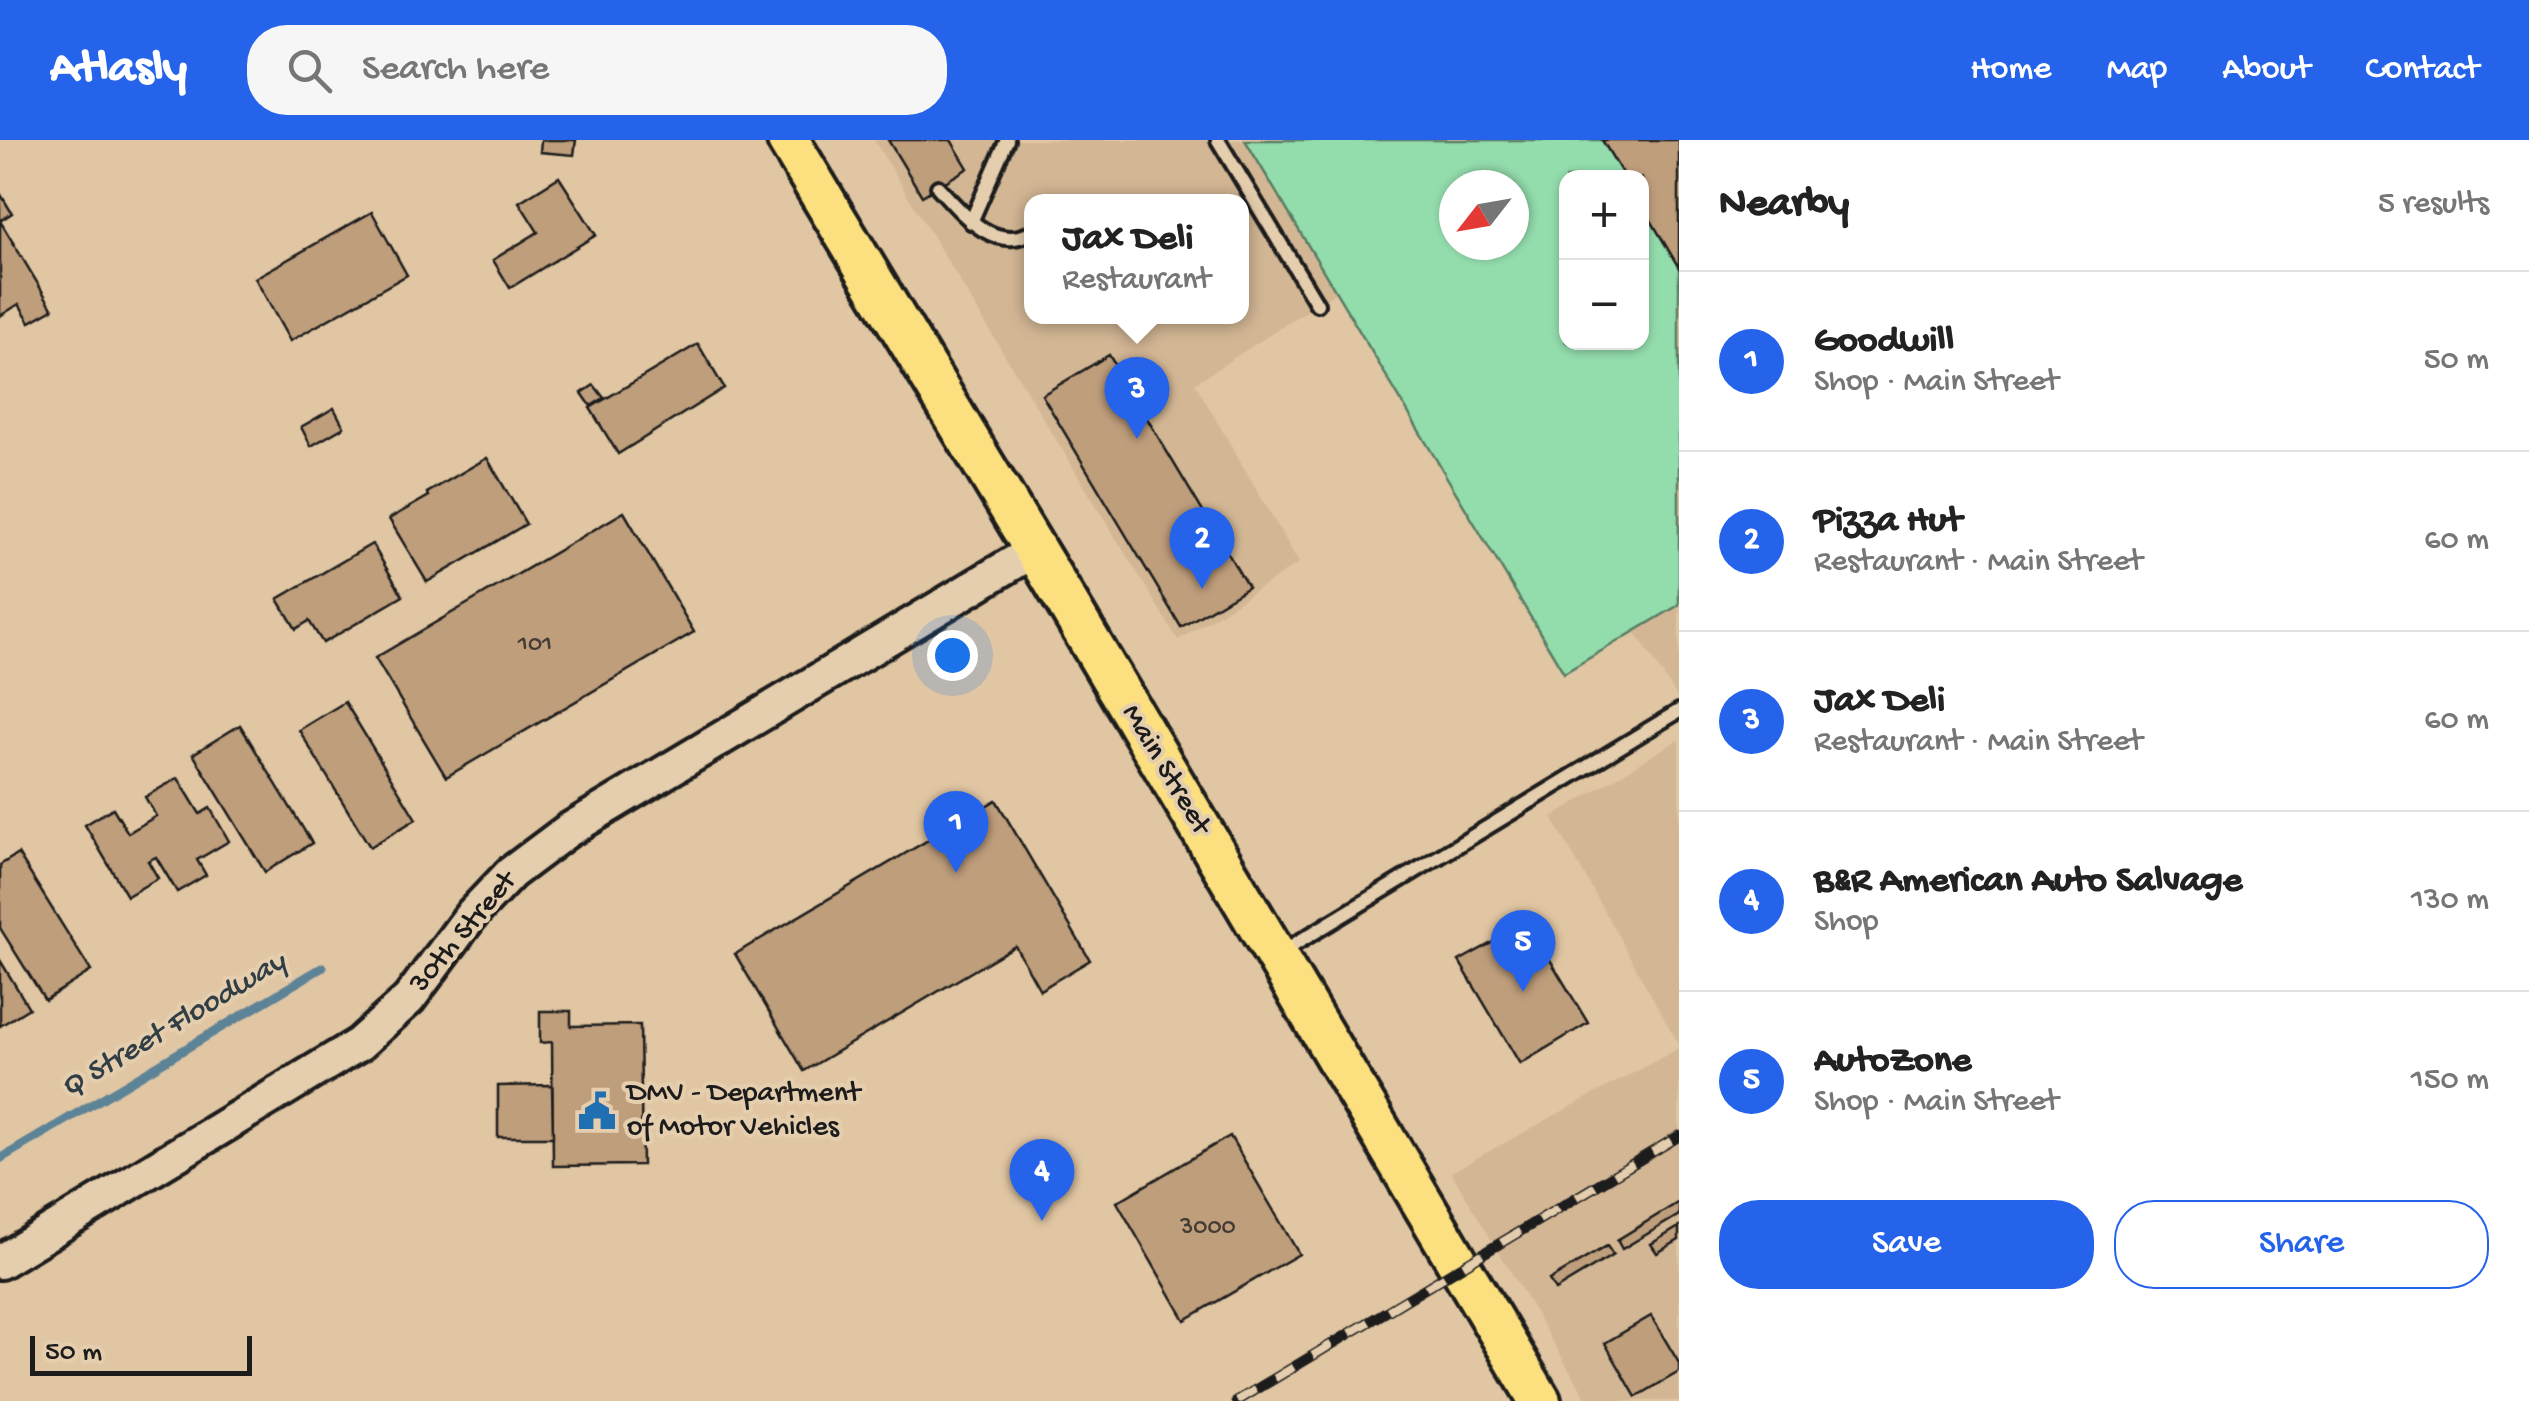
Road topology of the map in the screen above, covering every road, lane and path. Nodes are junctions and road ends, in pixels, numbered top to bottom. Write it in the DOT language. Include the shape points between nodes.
graph roads {
  1 [pos="788,140"];
  2 [pos="1006,140"];
  3 [pos="1218,140"];
  4 [pos="938,187"];
  5 [pos="971,222"];
  6 [pos="1024,237"];
  7 [pos="1317,304"];
  8 [pos="1035,550"];
  9 [pos="1679,711"];
  10 [pos="1276,956"];
  11 [pos="0,1262"];
  12 [pos="1540,1401"];
  1 -- 8 [label="main road, Main Street"];
  2 -- 5 [label="lane"];
  3 -- 7 [label="lane"];
  4 -- 5 [label="lane"];
  5 -- 6 [label="lane" via="1005,238"];
  8 -- 10 [label="main road, Main Street"];
  8 -- 11 [label="street, 30th Street" via="566,831 511,873 409,1000 359,1044"];
  9 -- 10 [label="lane"];
  10 -- 12 [label="main road, Main Street"];
}
